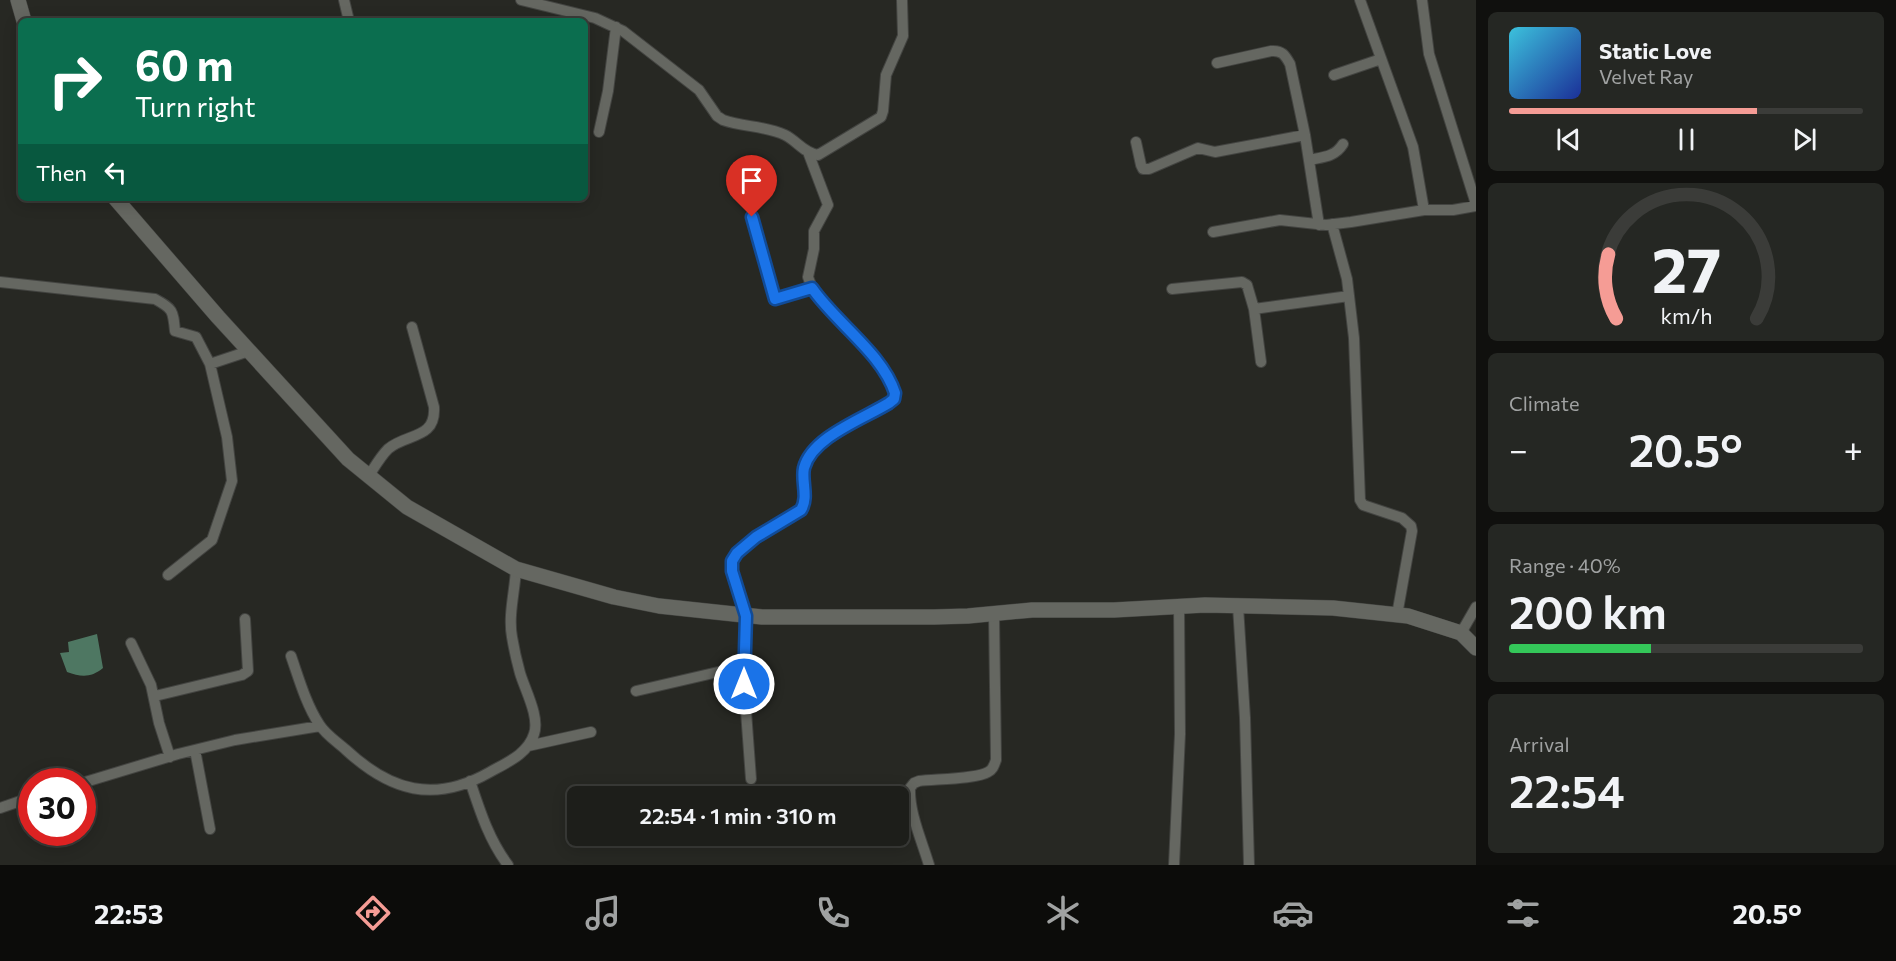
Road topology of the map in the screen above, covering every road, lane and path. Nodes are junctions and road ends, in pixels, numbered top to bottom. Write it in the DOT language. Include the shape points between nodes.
graph roads {
  1 [pos="18,0"];
  2 [pos="344,0"];
  3 [pos="521,0"];
  4 [pos="902,0"];
  5 [pos="1360,0"];
  6 [pos="1422,0"];
  7 [pos="23,18"];
  8 [pos="348,18"];
  9 [pos="616,27"];
  10 [pos="1381,59"];
  11 [pos="1217,63"];
  12 [pos="1334,75"];
  13 [pos="599,132"];
  14 [pos="1305,135"];
  15 [pos="1136,142"];
  16 [pos="1343,144"];
  17 [pos="808,152"];
  18 [pos="1309,160"];
  19 [pos="118,201"];
  20 [pos="1476,205"];
  21 [pos="1424,210"];
  22 [pos="752,217"];
  23 [pos="1332,224"];
  24 [pos="1319,225"];
  25 [pos="1213,232"];
  26 [pos="0,282"];
  27 [pos="812,288"];
  28 [pos="1172,289"];
  29 [pos="1349,296"];
  30 [pos="1254,309"];
  31 [pos="412,327"];
  32 [pos="249,351"];
  33 [pos="1261,362"];
  34 [pos="210,363"];
  35 [pos="368,477"];
  36 [pos="516,569"];
  37 [pos="168,575"];
  38 [pos="1179,606"];
  39 [pos="1238,606"];
  40 [pos="1476,607"];
  41 [pos="994,614"];
  42 [pos="1397,615"];
  43 [pos="746,616"];
  44 [pos="245,619"];
  45 [pos="1461,633"];
  46 [pos="131,643"];
  47 [pos="1476,648"];
  48 [pos="291,656"];
  49 [pos="744,666"];
  50 [pos="636,690"];
  51 [pos="154,696"];
  52 [pos="320,726"];
  53 [pos="591,732"];
  54 [pos="528,746"];
  55 [pos="195,750"];
  56 [pos="170,757"];
  57 [pos="96,779"];
  58 [pos="751,779"];
  59 [pos="470,782"];
  60 [pos="18,802"];
  61 [pos="0,808"];
  62 [pos="210,830"];
  63 [pos="508,865"];
  64 [pos="930,865"];
  65 [pos="1174,865"];
  66 [pos="1249,865"];
  1 -- 7 [label="street"];
  2 -- 8 [label="street"];
  3 -- 9 [label="street" via="596,18"];
  4 -- 17 [label="street" via="903,36 886,75 880,117 824,153"];
  5 -- 10 [label="street"];
  6 -- 20 [label="street" via="1428,54"];
  9 -- 13 [label="street"];
  9 -- 17 [label="street" via="699,90 723,120 776,131"];
  10 -- 12 [label="street"];
  10 -- 21 [label="street" via="1413,147"];
  11 -- 14 [label="street" via="1271,51 1284,53 1290,64"];
  14 -- 15 [label="street" via="1215,152 1198,148 1149,169 1141,165"];
  14 -- 18 [label="street"];
  16 -- 18 [label="street" via="1331,156"];
  17 -- 27 [label="street" via="828,206 814,231 808,271"];
  18 -- 24 [label="street"];
  19 -- 32 [label="street"];
  20 -- 21 [label="street"];
  21 -- 23 [label="street"];
  22 -- 27 [label="street" via="775,299"];
  23 -- 24 [label="street"];
  23 -- 29 [label="street"];
  24 -- 25 [label="street" via="1280,220"];
  26 -- 34 [label="street" via="155,299 174,314 175,331 196,337"];
  27 -- 43 [label="street" via="872,355 888,377 894,399 817,447 805,464 801,510 737,553 732,571"];
  28 -- 30 [label="street" via="1242,282 1247,285"];
  29 -- 30 [label="street"];
  29 -- 42 [label="street" via="1360,500 1363,505 1412,526"];
  30 -- 33 [label="street"];
  31 -- 35 [label="street" via="435,416 425,431 389,449"];
  32 -- 34 [label="street"];
  32 -- 35 [label="street"];
  34 -- 37 [label="street" via="227,436 232,481 212,540"];
  35 -- 36 [label="street" via="407,507"];
  36 -- 43 [label="street" via="658,606"];
  36 -- 54 [label="street" via="511,636 535,723 535,734"];
  38 -- 39 [label="street"];
  38 -- 41 [label="street"];
  38 -- 65 [label="street" via="1180,734"];
  39 -- 42 [label="street" via="1333,608"];
  39 -- 66 [label="street"];
  40 -- 45 [label="street"];
  41 -- 43 [label="street"];
  41 -- 64 [label="street" via="993,767 977,776 919,781 910,788"];
  42 -- 45 [label="street"];
  43 -- 49 [label="street"];
  44 -- 51 [label="street" via="248,671"];
  45 -- 47 [label="street"];
  46 -- 51 [label="street"];
  48 -- 52 [label="street"];
  49 -- 50 [label="street"];
  49 -- 58 [label="street"];
  51 -- 56 [label="street"];
  52 -- 55 [label="street" via="257,735"];
  52 -- 59 [label="street" via="374,773 408,788 431,790"];
  53 -- 54 [label="street"];
  54 -- 59 [label="street" via="516,757"];
  55 -- 56 [label="street"];
  55 -- 62 [label="street"];
  56 -- 57 [label="street"];
  59 -- 63 [label="street" via="487,830"];
  60 -- 61 [label="street"];
}
